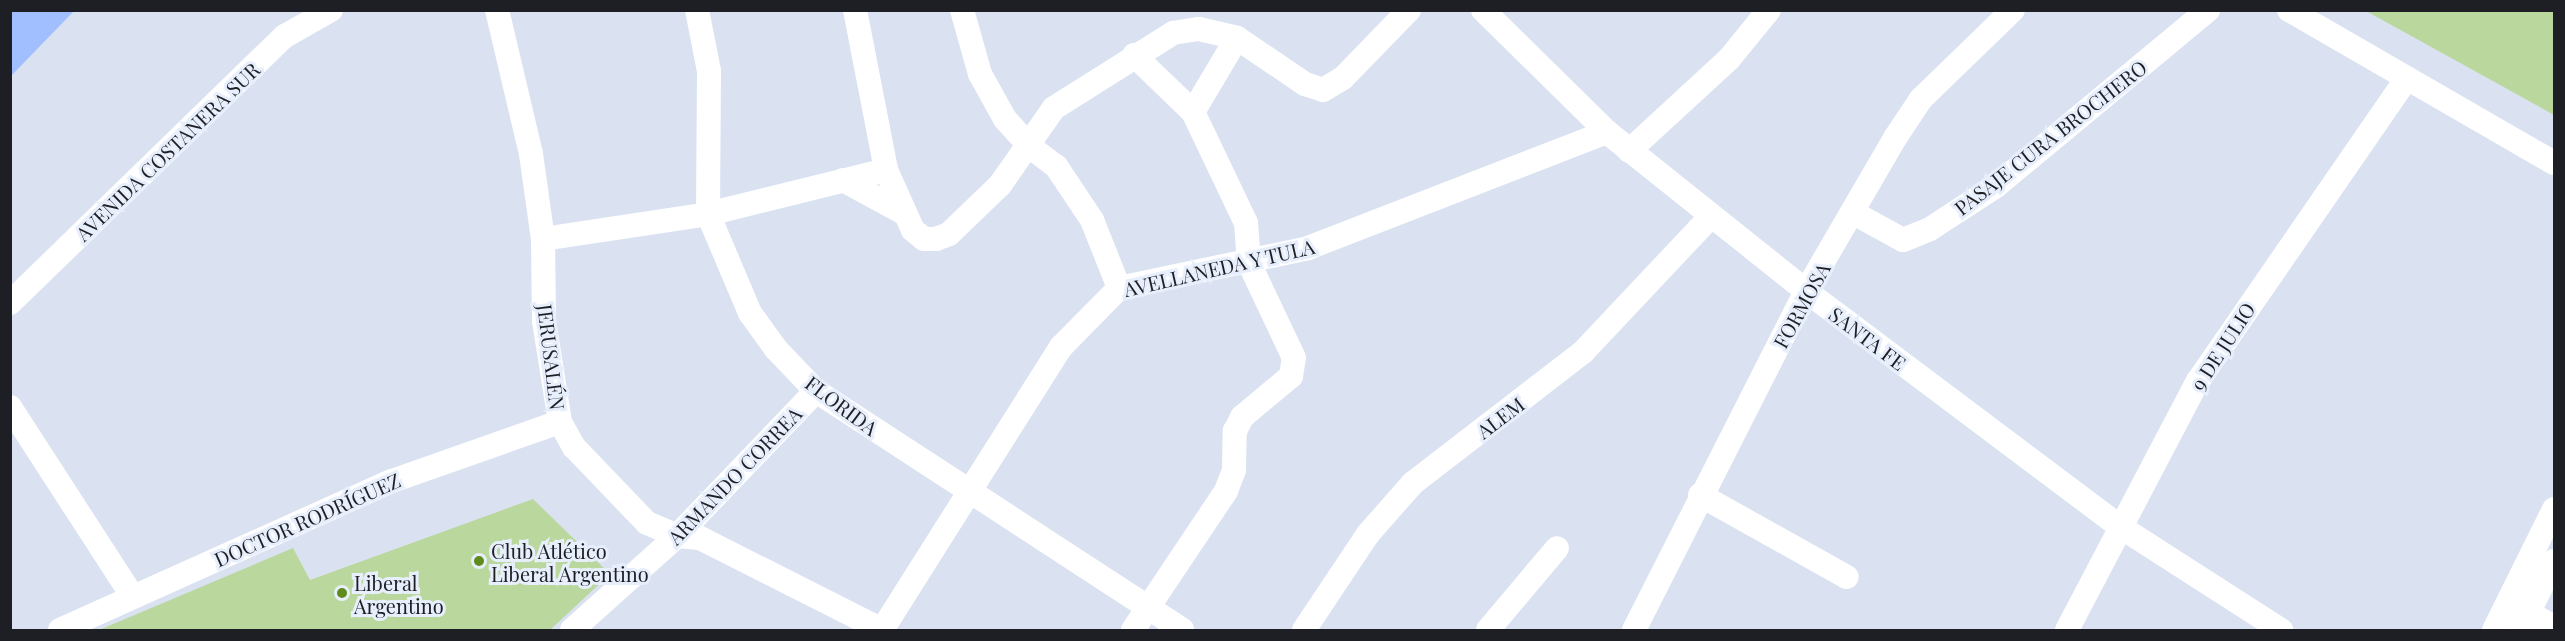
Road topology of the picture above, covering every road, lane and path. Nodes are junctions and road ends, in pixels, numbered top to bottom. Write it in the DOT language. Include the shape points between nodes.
graph roads {
  1 [pos="331,10"];
  2 [pos="497,10"];
  3 [pos="697,10"];
  4 [pos="855,10"];
  5 [pos="962,10"];
  6 [pos="1409,10"];
  7 [pos="1483,10"];
  8 [pos="1769,10"];
  9 [pos="2013,10"];
  10 [pos="2208,10"];
  11 [pos="2289,10"];
  12 [pos="1237,38"];
  13 [pos="1134,55"];
  14 [pos="2406,79"];
  15 [pos="1193,112"];
  16 [pos="1607,132"];
  17 [pos="1029,146"];
  18 [pos="1629,151"];
  19 [pos="2554,163"];
  20 [pos="886,170"];
  21 [pos="843,180"];
  22 [pos="902,212"];
  23 [pos="1852,212"];
  24 [pos="708,214"];
  25 [pos="1711,216"];
  26 [pos="543,239"];
  27 [pos="1249,263"];
  28 [pos="1119,288"];
  29 [pos="1806,291"];
  30 [pos="10,303"];
  31 [pos="816,391"];
  32 [pos="10,407"];
  33 [pos="560,422"];
  34 [pos="966,492"];
  35 [pos="1700,495"];
  36 [pos="2554,509"];
  37 [pos="2119,526"];
  38 [pos="677,536"];
  39 [pos="1557,548"];
  40 [pos="2554,561"];
  41 [pos="1847,577"];
  42 [pos="133,597"];
  43 [pos="1147,611"];
  44 [pos="2519,615"];
  45 [pos="2554,627"];
  46 [pos="60,630"];
  47 [pos="572,630"];
  48 [pos="882,630"];
  49 [pos="1133,630"];
  50 [pos="1182,630"];
  51 [pos="1304,630"];
  52 [pos="1488,630"];
  53 [pos="1634,630"];
  54 [pos="2067,630"];
  55 [pos="2281,630"];
  56 [pos="2494,630"];
  1 -- 30 [label="street, AVENIDA COSTANERA SUR" via="285,36"];
  2 -- 26 [label="street, JERUSALÉN" via="531,154"];
  3 -- 24 [label="street, FLORIDA" via="709,71"];
  4 -- 20 [label="street"];
  5 -- 17 [label="street" via="980,74 1005,119"];
  6 -- 12 [label="street" via="1343,78 1323,90 1305,84"];
  7 -- 16 [label="street, SANTA FE"];
  8 -- 18 [label="street" via="1737,51"];
  9 -- 23 [label="street, FORMOSA" via="1922,99"];
  10 -- 23 [label="street, PASAJE CURA BROCHERO" via="1996,186 1930,230 1903,240"];
  11 -- 14 [label="street"];
  12 -- 13 [label="street" via="1199,29 1173,33"];
  12 -- 15 [label="street"];
  13 -- 15 [label="street"];
  13 -- 17 [label="street" via="1054,108"];
  14 -- 19 [label="street"];
  14 -- 37 [label="street, 9 DE JULIO" via="2234,325"];
  15 -- 27 [label="street" via="1246,223"];
  16 -- 18 [label="street, SANTA FE"];
  16 -- 27 [label="street, AVELLANEDA Y TULA" via="1308,248"];
  17 -- 22 [label="street" via="1000,184 949,234 924,239"];
  17 -- 28 [label="street" via="1056,166 1092,220"];
  18 -- 25 [label="street, SANTA FE"];
  20 -- 21 [label="street"];
  20 -- 22 [label="street"];
  21 -- 22 [label="street"];
  21 -- 24 [label="street"];
  23 -- 29 [label="street, FORMOSA"];
  24 -- 26 [label="street"];
  24 -- 31 [label="street, FLORIDA" via="750,313"];
  25 -- 29 [label="street, SANTA FE"];
  25 -- 51 [label="street, ALEM" via="1583,352 1413,483 1368,534"];
  26 -- 33 [label="street, JERUSALÉN" via="544,321"];
  27 -- 28 [label="street, AVELLANEDA Y TULA"];
  27 -- 43 [label="street" via="1294,358 1291,376 1242,417 1235,431 1233,470 1226,492"];
  28 -- 34 [label="street, AVELLANEDA Y TULA" via="1061,347"];
  29 -- 35 [label="street, FORMOSA"];
  29 -- 37 [label="street, SANTA FE"];
  31 -- 34 [label="street, FLORIDA"];
  31 -- 38 [label="street, ARMANDO CORREA"];
  32 -- 42 [label="street"];
  33 -- 38 [label="street, JERUSALÉN" via="574,447 647,523"];
  33 -- 42 [label="street, DOCTOR RODRÍGUEZ" via="392,481"];
  34 -- 43 [label="street, FLORIDA"];
  34 -- 48 [label="street, AVELLANEDA Y TULA"];
  35 -- 41 [label="street"];
  35 -- 53 [label="street, FORMOSA"];
  36 -- 44 [label="street"];
  37 -- 54 [label="street, 9 DE JULIO"];
  37 -- 55 [label="street, SANTA FE"];
  38 -- 47 [label="street, ARMANDO CORREA"];
  38 -- 48 [label="street, JERUSALÉN" via="700,538"];
  39 -- 52 [label="street"];
  40 -- 44 [label="street"];
  42 -- 46 [label="street, DOCTOR RODRÍGUEZ"];
  43 -- 49 [label="street"];
  43 -- 50 [label="street, FLORIDA"];
  44 -- 45 [label="street"];
  44 -- 56 [label="street"];
}
